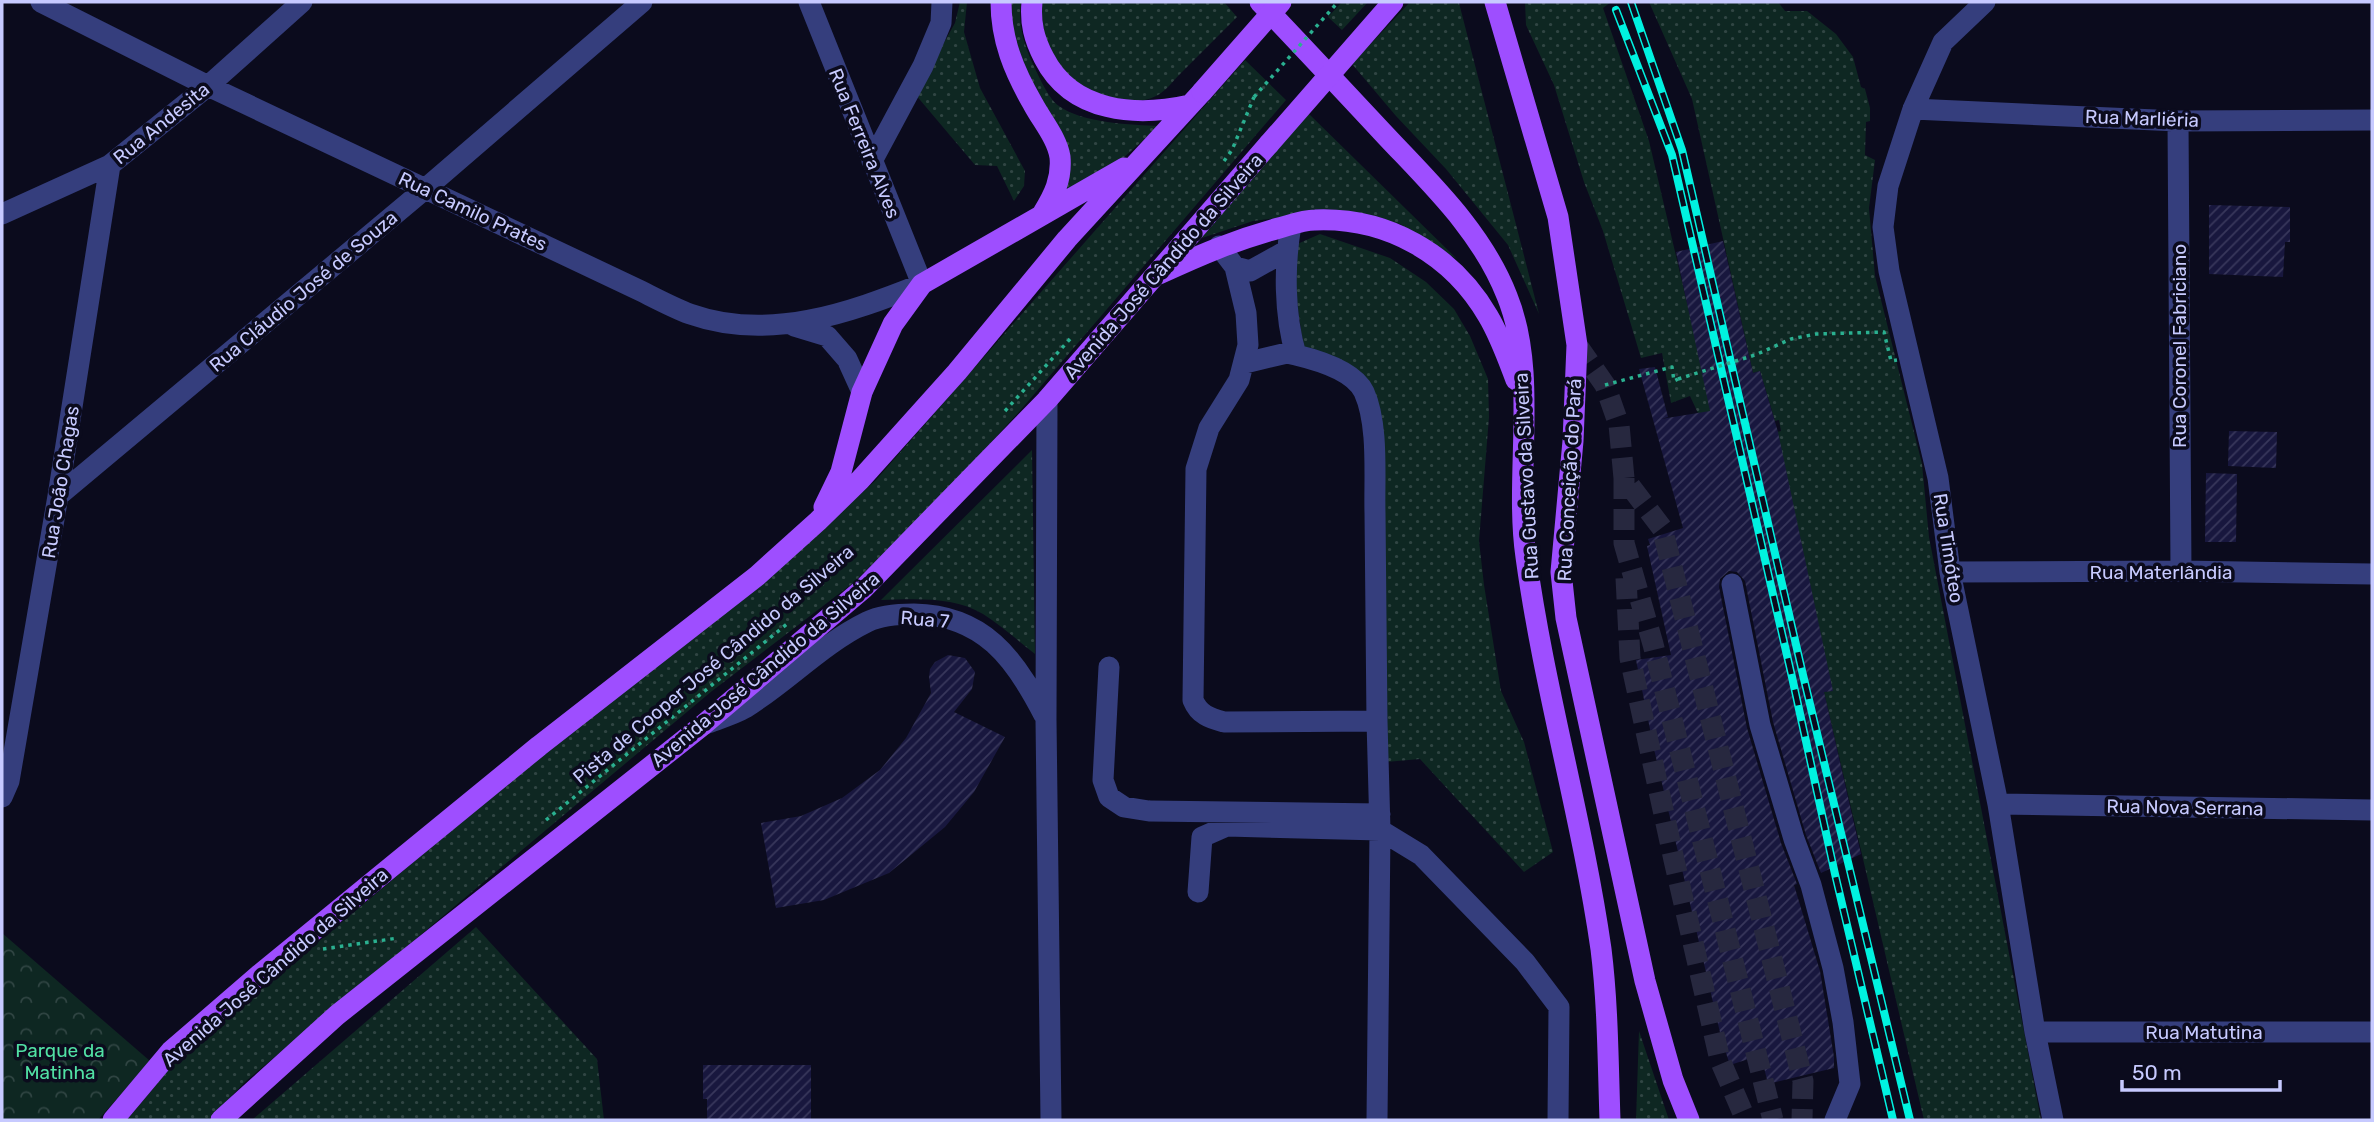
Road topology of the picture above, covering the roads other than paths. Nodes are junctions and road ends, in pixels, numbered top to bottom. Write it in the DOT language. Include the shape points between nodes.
graph roads {
  1 [pos="41,2"];
  2 [pos="302,2"];
  3 [pos="642,2"];
  4 [pos="809,2"];
  5 [pos="942,2"];
  6 [pos="1001,2"];
  7 [pos="1032,2"];
  8 [pos="1260,2"];
  9 [pos="1281,2"];
  10 [pos="1393,2"];
  11 [pos="1984,2"];
  12 [pos="1497,4"];
  13 [pos="208,86"];
  14 [pos="1196,98"];
  15 [pos="1913,109"];
  16 [pos="2372,120"];
  17 [pos="2178,121"];
  18 [pos="1144,156"];
  19 [pos="872,162"];
  20 [pos="110,165"];
  21 [pos="425,189"];
  22 [pos="2,214"];
  23 [pos="1042,215"];
  24 [pos="1291,225"];
  25 [pos="1219,246"];
  26 [pos="1286,251"];
  27 [pos="1235,267"];
  28 [pos="1151,278"];
  29 [pos="922,284"];
  30 [pos="788,324"];
  31 [pos="1296,355"];
  32 [pos="1245,363"];
  33 [pos="862,392"];
  34 [pos="1523,397"];
  35 [pos="1047,400"];
  36 [pos="58,496"];
  37 [pos="818,521"];
  38 [pos="2180,571"];
  39 [pos="1950,572"];
  40 [pos="2372,574"];
  41 [pos="1732,584"];
  42 [pos="1047,659"];
  43 [pos="1011,660"];
  44 [pos="1109,667"];
  45 [pos="1046,720"];
  46 [pos="1377,721"];
  47 [pos="703,725"];
  48 [pos="2,797"];
  49 [pos="1998,804"];
  50 [pos="2372,810"];
  51 [pos="1380,822"];
  52 [pos="1198,892"];
  53 [pos="2035,1032"];
  54 [pos="2372,1032"];
  55 [pos="113,1120"];
  56 [pos="221,1120"];
  57 [pos="1051,1120"];
  58 [pos="1377,1120"];
  59 [pos="1558,1120"];
  60 [pos="1610,1120"];
  61 [pos="1689,1120"];
  62 [pos="1836,1120"];
  63 [pos="2053,1120"];
  1 -- 13 [label="street, Rua Camilo Prates"];
  2 -- 13 [label="street, Rua Andesita"];
  3 -- 21 [label="street, Rua Cláudio José de Souza"];
  4 -- 19 [label="street, Rua Ferreira Alves"];
  5 -- 19 [label="street" via="941,23 923,66"];
  6 -- 23 [label="main road" via="1007,48 1060,157 1056,191"];
  7 -- 14 [label="main road" via="1037,45 1049,69 1077,95 1112,108 1139,111 1163,111"];
  8 -- 34 [label="main road, Rua Gustavo da Silveira" via="1453,207 1485,251 1507,296 1519,336"];
  9 -- 14 [label="main road, Avenida José Cândido da Silveira, bridge"];
  10 -- 28 [label="main road, Avenida José Cândido da Silveira, bridge"];
  11 -- 15 [label="street, Rua Timóteo" via="1943,43"];
  12 -- 61 [label="main road, Rua Conceição do Pará" via="1558,217 1577,345 1561,572 1566,618 1645,981"];
  13 -- 20 [label="street, Rua Andesita"];
  13 -- 21 [label="street, Rua Camilo Prates"];
  14 -- 18 [label="main road, Avenida José Cândido da Silveira"];
  15 -- 17 [label="street, Rua Marliéria"];
  15 -- 39 [label="street, Rua Timóteo" via="1888,186 1883,227 1889,271 1938,478"];
  16 -- 17 [label="street, Rua Marliéria"];
  17 -- 38 [label="street, Rua Coronel Fabriciano"];
  18 -- 23 [label="main road"];
  18 -- 37 [label="main road, Avenida José Cândido da Silveira" via="1067,239 930,402"];
  19 -- 29 [label="street, Rua Ferreira Alves"];
  20 -- 22 [label="street, Rua Andesita"];
  20 -- 36 [label="street, Rua João Chagas"];
  21 -- 30 [label="street, Rua Camilo Prates" via="691,314 740,325"];
  21 -- 36 [label="street, Rua Cláudio José de Souza"];
  23 -- 29 [label="main road"];
  24 -- 25 [label="main road"];
  24 -- 26 [label="street"];
  24 -- 34 [label="main road" via="1313,220 1364,224 1389,231 1438,257 1488,316"];
  25 -- 27 [label="street"];
  25 -- 28 [label="main road"];
  26 -- 27 [label="street" via="1250,271"];
  26 -- 31 [label="street"];
  27 -- 32 [label="street" via="1246,313"];
  28 -- 35 [label="main road, Avenida José Cândido da Silveira"];
  29 -- 30 [label="street, Rua Camilo Prates" via="822,319"];
  29 -- 33 [label="main road" via="893,324"];
  30 -- 33 [label="street" via="827,335 847,359"];
  31 -- 32 [label="street"];
  31 -- 46 [label="street" via="1345,373 1363,390 1371,412"];
  32 -- 46 [label="street" via="1209,428 1195,469 1193,700 1197,710 1224,722"];
  33 -- 37 [label="main road" via="841,472"];
  34 -- 60 [label="main road, Rua Gustavo da Silveira" via="1525,553 1601,951"];
  35 -- 42 [label="street, Rua 7"];
  35 -- 47 [label="main road, Avenida José Cândido da Silveira" via="864,588"];
  36 -- 48 [label="street, Rua João Chagas" via="9,781"];
  37 -- 55 [label="main road, Avenida José Cândido da Silveira" via="757,576 539,746 260,975 171,1051"];
  38 -- 39 [label="street, Rua Materlândia"];
  38 -- 40 [label="street, Rua Materlândia"];
  39 -- 49 [label="street, Rua Timóteo"];
  41 -- 62 [label="street" via="1759,724 1811,885 1838,995 1850,1083"];
  42 -- 43 [label="street"];
  42 -- 45 [label="street, Rua 7"];
  43 -- 45 [label="street, Rua 7"];
  43 -- 47 [label="street, Rua 7" via="981,632 952,619 896,614 869,621 842,636 743,710"];
  44 -- 51 [label="street" via="1103,779 1109,797 1124,807"];
  45 -- 57 [label="street, Rua 7"];
  46 -- 51 [label="street"];
  47 -- 56 [label="main road, Avenida José Cândido da Silveira" via="359,998"];
  49 -- 50 [label="street, Rua Nova Serrana"];
  49 -- 53 [label="street, Rua Timóteo"];
  51 -- 52 [label="street" via="1227,826 1202,837"];
  51 -- 58 [label="street"];
  51 -- 59 [label="street" via="1421,855 1525,962 1559,1007"];
  53 -- 54 [label="street, Rua Matutina"];
  53 -- 63 [label="street, Rua Timóteo"];
}
